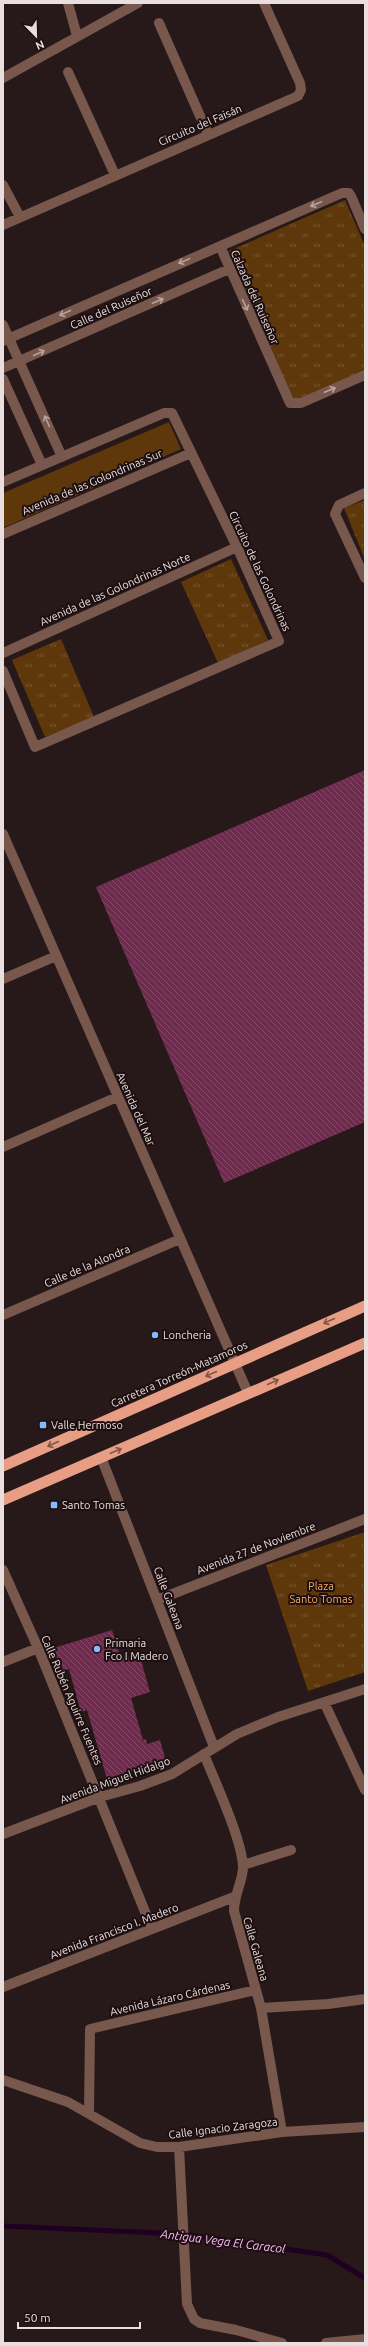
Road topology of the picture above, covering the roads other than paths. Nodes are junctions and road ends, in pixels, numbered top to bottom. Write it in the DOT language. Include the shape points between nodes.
graph roads {
  1 [pos="68,3"];
  2 [pos="138,3"];
  3 [pos="264,3"];
  4 [pos="159,22"];
  5 [pos="77,36"];
  6 [pos="68,72"];
  7 [pos="3,78"];
  8 [pos="208,134"];
  9 [pos="115,175"];
  10 [pos="3,185"];
  11 [pos="20,217"];
  12 [pos="3,225"];
  13 [pos="365,229"];
  14 [pos="220,246"];
  15 [pos="230,269"];
  16 [pos="3,325"];
  17 [pos="6,340"];
  18 [pos="20,361"];
  19 [pos="3,368"];
  20 [pos="365,375"];
  21 [pos="3,379"];
  22 [pos="191,453"];
  23 [pos="62,456"];
  24 [pos="42,465"];
  25 [pos="3,482"];
  26 [pos="365,493"];
  27 [pos="3,534"];
  28 [pos="236,547"];
  29 [pos="365,578"];
  30 [pos="3,652"];
  31 [pos="3,671"];
  32 [pos="3,834"];
  33 [pos="56,956"];
  34 [pos="3,979"];
  35 [pos="117,1097"];
  36 [pos="3,1146"];
  37 [pos="180,1239"];
  38 [pos="365,1306"];
  39 [pos="3,1315"];
  40 [pos="365,1343"];
  41 [pos="235,1363"];
  42 [pos="248,1394"];
  43 [pos="100,1457"];
  44 [pos="3,1466"];
  45 [pos="3,1500"];
  46 [pos="365,1519"];
  47 [pos="3,1570"];
  48 [pos="156,1600"];
  49 [pos="38,1648"];
  50 [pos="3,1662"];
  51 [pos="365,1689"];
  52 [pos="324,1702"];
  53 [pos="214,1747"];
  54 [pos="204,1754"];
  55 [pos="365,1790"];
  56 [pos="100,1797"];
  57 [pos="3,1834"];
  58 [pos="292,1850"];
  59 [pos="243,1865"];
  60 [pos="234,1897"];
  61 [pos="152,1929"];
  62 [pos="4,1984"];
  63 [pos="255,1990"];
  64 [pos="365,1999"];
  65 [pos="261,2008"];
  66 [pos="3,2080"];
  67 [pos="90,2114"];
  68 [pos="365,2128"];
  69 [pos="282,2132"];
  70 [pos="179,2147"];
  71 [pos="365,2339"];
  72 [pos="282,2343"];
  73 [pos="326,2343"];
  1 -- 5 [label="street"];
  2 -- 5 [label="street"];
  3 -- 8 [label="street, Circuito del Faisán" via="301,90 294,99"];
  4 -- 8 [label="street"];
  5 -- 7 [label="street"];
  6 -- 9 [label="street"];
  8 -- 9 [label="street, Circuito del Faisán"];
  9 -- 11 [label="street, Circuito del Faisán"];
  10 -- 11 [label="street"];
  11 -- 12 [label="street, Circuito del Faisán"];
  13 -- 14 [label="street, Calzada del Ruiseñor, one-way" via="351,196 346,192"];
  14 -- 15 [label="street, Calzada del Ruiseñor"];
  14 -- 17 [label="street, Calle del Ruiseñor, one-way"];
  18 -- 15 [label="street, Calle del Ruiseñor, one-way"];
  15 -- 20 [label="street, Calzada del Ruiseñor, one-way" via="290,403 301,403"];
  16 -- 17 [label="street"];
  17 -- 18 [label="street"];
  18 -- 19 [label="street, Calle del Ruiseñor"];
  23 -- 18 [label="street, one-way"];
  21 -- 24 [label="street"];
  22 -- 23 [label="street, Circuito de las Golondrinas" via="174,416 168,412"];
  22 -- 27 [label="street, Avenida de las Golondrinas Sur"];
  22 -- 28 [label="street, Circuito de las Golondrinas"];
  23 -- 24 [label="street, Circuito de las Golondrinas"];
  24 -- 25 [label="street, Circuito de las Golondrinas"];
  26 -- 29 [label="street" via="339,505 335,514"];
  28 -- 30 [label="street, Avenida de las Golondrinas Norte"];
  28 -- 31 [label="street, Circuito de las Golondrinas" via="278,641 35,747"];
  32 -- 33 [label="street, Avenida del Mar"];
  33 -- 34 [label="street"];
  33 -- 35 [label="street, Avenida del Mar"];
  35 -- 36 [label="street"];
  35 -- 37 [label="street, Avenida del Mar"];
  37 -- 39 [label="street, Calle de la Alondra"];
  37 -- 41 [label="street, Avenida del Mar"];
  38 -- 41 [label="highway, Carretera Torreón-Matamoros, one-way"];
  42 -- 40 [label="highway, one-way"];
  41 -- 42 [label="street, Avenida del Mar"];
  41 -- 44 [label="highway, Carretera Torreón-Matamoros, one-way"];
  43 -- 42 [label="highway, one-way"];
  43 -- 45 [label="highway"];
  43 -- 48 [label="street, Calle Galeana"];
  46 -- 48 [label="street, Avenida 27 de Noviembre"];
  47 -- 49 [label="street, Calle Rubén Aguirre Fuentes"];
  48 -- 53 [label="street, Calle Galeana"];
  49 -- 50 [label="street"];
  49 -- 56 [label="street, Calle Rubén Aguirre Fuentes"];
  51 -- 52 [label="street, Avenida Miguel Hidalgo"];
  52 -- 53 [label="street, Avenida Miguel Hidalgo" via="264,1723"];
  52 -- 55 [label="street"];
  53 -- 54 [label="street, Avenida Miguel Hidalgo"];
  54 -- 56 [label="street, Avenida Miguel Hidalgo" via="172,1774"];
  54 -- 59 [label="street, Calle Galeana" via="237,1840"];
  56 -- 57 [label="street, Avenida Miguel Hidalgo"];
  56 -- 61 [label="street, Calle Rubén Aguirre Fuentes"];
  58 -- 59 [label="street"];
  59 -- 60 [label="street, Calle Galeana" via="243,1875"];
  60 -- 61 [label="street, Avenida Francisco I. Madero"];
  60 -- 63 [label="street, Calle Galeana" via="235,1919"];
  61 -- 62 [label="street, Avenida Francisco I. Madero"];
  63 -- 65 [label="street, Calle Galeana"];
  63 -- 67 [label="street, Avenida Lázaro Cárdenas" via="90,2029"];
  64 -- 65 [label="street"];
  65 -- 69 [label="street, Calle Galeana"];
  66 -- 67 [label="street, Calle Ignacio Zaragoza" via="68,2102"];
  67 -- 70 [label="street, Calle Ignacio Zaragoza" via="140,2143 156,2147"];
  68 -- 69 [label="street, Calle Ignacio Zaragoza"];
  69 -- 70 [label="street, Calle Ignacio Zaragoza"];
  70 -- 72 [label="street" via="187,2304 190,2313 200,2324 236,2330"];
  71 -- 73 [label="street"];
}
